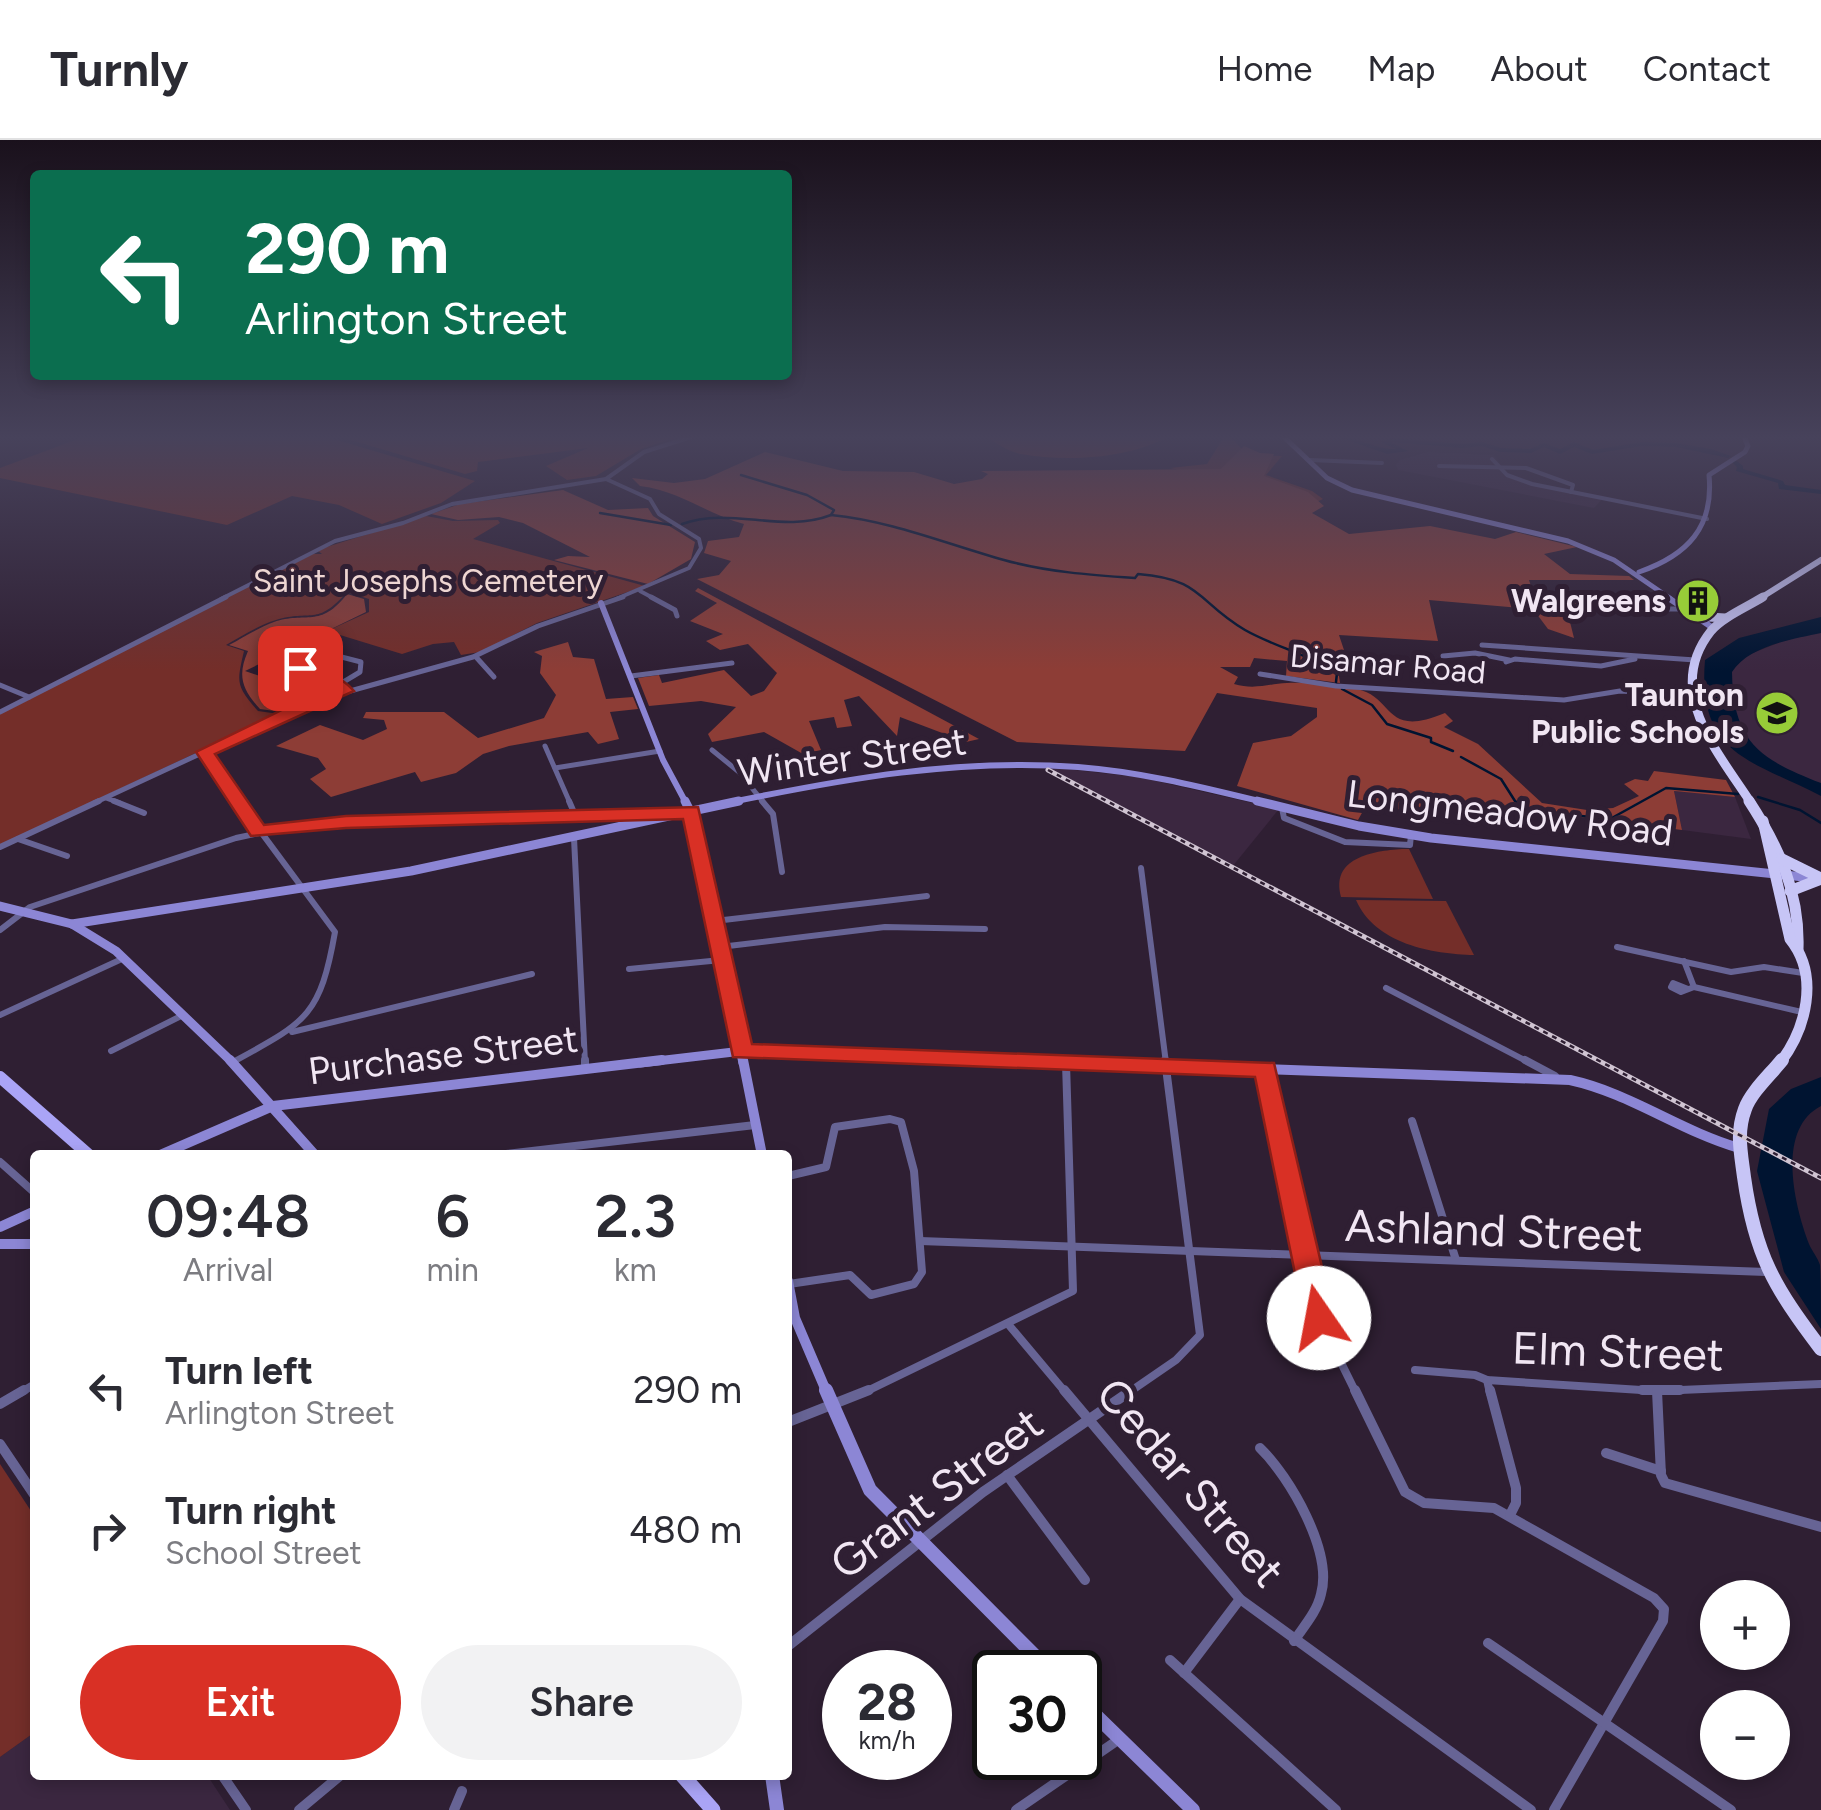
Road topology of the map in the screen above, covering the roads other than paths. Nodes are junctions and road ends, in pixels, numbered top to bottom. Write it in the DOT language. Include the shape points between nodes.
graph roads {
  1 [pos="425,515"];
  2 [pos="660,515"];
  3 [pos="1458,515"];
  4 [pos="1692,515"];
  5 [pos="1709,515"];
  6 [pos="1708,518"];
  7 [pos="1821,560"];
  8 [pos="1639,572"];
  9 [pos="640,591"];
  10 [pos="1675,600"];
  11 [pos="601,604"];
  12 [pos="1664,608"];
  13 [pos="1682,609"];
  14 [pos="678,616"];
  15 [pos="1692,616"];
  16 [pos="1729,617"];
  17 [pos="1713,628"];
  18 [pos="1482,645"];
  19 [pos="322,652"];
  20 [pos="1444,656"];
  21 [pos="476,657"];
  22 [pos="1696,662"];
  23 [pos="732,663"];
  24 [pos="300,668"];
  25 [pos="1260,674"];
  26 [pos="630,676"];
  27 [pos="494,677"];
  28 [pos="340,684"];
  29 [pos="0,685"];
  30 [pos="346,691"];
  31 [pos="1690,696"];
  32 [pos="30,698"];
  33 [pos="0,712"];
  34 [pos="545,746"];
  35 [pos="712,750"];
  36 [pos="205,752"];
  37 [pos="660,752"];
  38 [pos="1052,766"];
  39 [pos="555,768"];
  40 [pos="758,797"];
  41 [pos="106,798"];
  42 [pos="1280,806"];
  43 [pos="691,811"];
  44 [pos="144,813"];
  45 [pos="672,816"];
  46 [pos="576,818"];
  47 [pos="1763,821"];
  48 [pos="258,832"];
  49 [pos="1411,836"];
  50 [pos="574,838"];
  51 [pos="18,839"];
  52 [pos="0,847"];
  53 [pos="67,856"];
  54 [pos="1782,859"];
  55 [pos="1141,868"];
  56 [pos="782,872"];
  57 [pos="1779,873"];
  58 [pos="1821,879"];
  59 [pos="306,889"];
  60 [pos="1790,891"];
  61 [pos="927,896"];
  62 [pos="0,906"];
  63 [pos="22,910"];
  64 [pos="714,921"];
  65 [pos="72,924"];
  66 [pos="985,929"];
  67 [pos="0,930"];
  68 [pos="1617,947"];
  69 [pos="720,948"];
  70 [pos="1798,949"];
  71 [pos="124,958"];
  72 [pos="722,960"];
  73 [pos="1684,962"];
  74 [pos="628,969"];
  75 [pos="1804,973"];
  76 [pos="532,974"];
  77 [pos="1386,988"];
  78 [pos="1807,1013"];
  79 [pos="0,1015"];
  80 [pos="183,1015"];
  81 [pos="281,1035"];
  82 [pos="110,1051"];
  83 [pos="742,1051"];
  84 [pos="232,1062"];
  85 [pos="1066,1063"];
  86 [pos="1166,1066"];
  87 [pos="585,1069"];
  88 [pos="1266,1069"];
  89 [pos="0,1077"];
  90 [pos="1560,1079"];
  91 [pos="273,1106"];
  92 [pos="1412,1121"];
  93 [pos="756,1126"];
  94 [pos="1740,1148"];
  95 [pos="83,1150"];
  96 [pos="172,1150"];
  97 [pos="311,1150"];
  98 [pos="542,1150"];
  99 [pos="761,1150"];
  100 [pos="0,1162"];
  101 [pos="792,1176"];
  102 [pos="30,1189"];
  103 [pos="30,1213"];
  104 [pos="0,1227"];
  105 [pos="920,1241"];
  106 [pos="0,1244"];
  107 [pos="30,1244"];
  108 [pos="1074,1244"];
  109 [pos="1190,1251"];
  110 [pos="1305,1255"];
  111 [pos="1456,1260"];
  112 [pos="1766,1272"];
  113 [pos="792,1282"];
  114 [pos="792,1303"];
  115 [pos="1008,1324"];
  116 [pos="1821,1349"];
  117 [pos="1416,1370"];
  118 [pos="1488,1380"];
  119 [pos="1821,1384"];
  120 [pos="30,1387"];
  121 [pos="1657,1391"];
  122 [pos="0,1404"];
  123 [pos="833,1407"];
  124 [pos="1089,1419"];
  125 [pos="792,1421"];
  126 [pos="0,1444"];
  127 [pos="1260,1448"];
  128 [pos="1606,1453"];
  129 [pos="1661,1471"];
  130 [pos="1007,1475"];
  131 [pos="30,1489"];
  132 [pos="1510,1515"];
  133 [pos="1821,1527"];
  134 [pos="921,1543"];
  135 [pos="1085,1580"];
  136 [pos="1240,1599"];
  137 [pos="1294,1641"];
  138 [pos="792,1643"];
  139 [pos="1488,1643"];
  140 [pos="1029,1650"];
  141 [pos="1170,1660"];
  142 [pos="1184,1672"];
  143 [pos="1102,1721"];
  144 [pos="1604,1723"];
  145 [pos="1120,1739"];
  146 [pos="225,1780"];
  147 [pos="336,1780"];
  148 [pos="685,1780"];
  149 [pos="773,1780"];
  150 [pos="462,1790"];
  151 [pos="703,1806"];
  152 [pos="246,1810"];
  153 [pos="299,1810"];
  154 [pos="454,1810"];
  155 [pos="777,1810"];
  156 [pos="1016,1810"];
  157 [pos="1193,1810"];
  158 [pos="1336,1810"];
  159 [pos="1530,1810"];
  160 [pos="1554,1810"];
  161 [pos="1730,1810"];
  1 -- 32 [label="street" via="334,541"];
  2 -- 9 [label="street" via="702,543 690,568"];
  3 -- 8 [label="main road" via="1568,541"];
  4 -- 6 [label="street"];
  5 -- 6 [label="main road"];
  6 -- 8 [label="main road"];
  7 -- 16 [label="highway"];
  8 -- 10 [label="street"];
  9 -- 11 [label="street"];
  9 -- 14 [label="street"];
  10 -- 13 [label="street"];
  10 -- 15 [label="street"];
  11 -- 21 [label="street"];
  11 -- 26 [label="street"];
  12 -- 13 [label="street"];
  13 -- 17 [label="street"];
  15 -- 16 [label="highway"];
  15 -- 17 [label="street"];
  16 -- 17 [label="highway"];
  17 -- 22 [label="highway"];
  18 -- 22 [label="street"];
  19 -- 28 [label="street" via="362,664"];
  20 -- 22 [label="street" via="1601,666 1634,659"];
  21 -- 27 [label="street"];
  21 -- 30 [label="street"];
  22 -- 31 [label="highway"];
  23 -- 26 [label="street"];
  24 -- 28 [label="street"];
  25 -- 31 [label="street, Disamar Road" via="1336,686 1564,700 1627,690"];
  26 -- 37 [label="street"];
  28 -- 30 [label="street"];
  29 -- 32 [label="street"];
  30 -- 36 [label="street"];
  31 -- 47 [label="highway" via="1700,724"];
  32 -- 33 [label="street"];
  34 -- 39 [label="street"];
  35 -- 40 [label="street"];
  36 -- 41 [label="street"];
  36 -- 48 [label="street"];
  37 -- 39 [label="street"];
  37 -- 43 [label="street"];
  38 -- 40 [label="street, Winter Street" via="917,768"];
  38 -- 42 [label="street, Longmeadow Road" via="1163,778"];
  39 -- 46 [label="street"];
  40 -- 43 [label="street, Winter Street"];
  40 -- 56 [label="street" via="776,821"];
  41 -- 44 [label="street"];
  41 -- 51 [label="street"];
  42 -- 49 [label="street, Longmeadow Road"];
  42 -- 49 [label="street" via="1295,825 1344,845 1410,845"];
  43 -- 45 [label="street, Winter Street"];
  43 -- 64 [label="street"];
  45 -- 46 [label="street" via="657,811"];
  45 -- 50 [label="street, Winter Street"];
  46 -- 48 [label="street" via="346,822"];
  47 -- 54 [label="highway"];
  47 -- 57 [label="highway"];
  48 -- 59 [label="street"];
  48 -- 63 [label="street"];
  49 -- 57 [label="street, Longmeadow Road"];
  50 -- 59 [label="street, Winter Street"];
  50 -- 87 [label="street"];
  51 -- 52 [label="street"];
  51 -- 53 [label="street"];
  54 -- 57 [label="highway"];
  54 -- 58 [label="highway"];
  55 -- 86 [label="street"];
  57 -- 58 [label="street, Longmeadow Road"];
  57 -- 60 [label="highway"];
  57 -- 70 [label="highway" via="1788,931"];
  58 -- 60 [label="highway"];
  59 -- 65 [label="street, Winter Street"];
  59 -- 81 [label="street" via="335,935 322,999"];
  60 -- 70 [label="highway"];
  61 -- 64 [label="street"];
  62 -- 63 [label="street"];
  63 -- 65 [label="street"];
  63 -- 67 [label="street"];
  64 -- 69 [label="street"];
  65 -- 71 [label="street"];
  66 -- 69 [label="street" via="892,926"];
  68 -- 73 [label="street"];
  69 -- 72 [label="street"];
  70 -- 75 [label="highway"];
  71 -- 79 [label="street"];
  71 -- 80 [label="street"];
  72 -- 74 [label="street"];
  72 -- 83 [label="street"];
  73 -- 75 [label="street" via="1731,972 1764,967"];
  73 -- 78 [label="street" via="1691,988"];
  75 -- 78 [label="highway"];
  76 -- 81 [label="street"];
  77 -- 90 [label="street"];
  78 -- 94 [label="highway" via="1792,1050 1744,1109"];
  80 -- 82 [label="street"];
  80 -- 84 [label="street"];
  81 -- 84 [label="street"];
  83 -- 85 [label="street, Purchase Street"];
  83 -- 87 [label="street, Purchase Street"];
  83 -- 93 [label="street"];
  84 -- 91 [label="street"];
  85 -- 86 [label="street, Purchase Street"];
  85 -- 108 [label="street"];
  86 -- 88 [label="street, Purchase Street"];
  86 -- 109 [label="street"];
  87 -- 91 [label="street, Purchase Street"];
  88 -- 90 [label="street, Purchase Street"];
  88 -- 110 [label="street"];
  89 -- 95 [label="main road"];
  90 -- 94 [label="street, Purchase Street" via="1615,1092 1704,1138"];
  91 -- 96 [label="street, Purchase Street"];
  91 -- 97 [label="street"];
  92 -- 111 [label="street"];
  93 -- 98 [label="street"];
  93 -- 99 [label="street"];
  94 -- 112 [label="highway" via="1754,1240"];
  100 -- 102 [label="street"];
  101 -- 105 [label="street" via="828,1164 835,1127 901,1122"];
  103 -- 104 [label="street"];
  105 -- 108 [label="street, Ashland Street"];
  105 -- 113 [label="street" via="922,1272 904,1288 871,1296 850,1275"];
  106 -- 107 [label="street"];
  108 -- 109 [label="street, Ashland Street"];
  108 -- 115 [label="street" via="1074,1290"];
  109 -- 110 [label="street, Ashland Street"];
  109 -- 124 [label="street, Grant Street" via="1199,1338"];
  110 -- 111 [label="street, Ashland Street"];
  110 -- 132 [label="street" via="1330,1348 1409,1497 1422,1504 1486,1505"];
  111 -- 112 [label="street, Ashland Street"];
  112 -- 116 [label="highway"];
  114 -- 123 [label="street"];
  115 -- 123 [label="street"];
  115 -- 124 [label="street, Cedar Street"];
  117 -- 118 [label="street, Elm Street"];
  118 -- 121 [label="street, Elm Street"];
  118 -- 132 [label="street" via="1516,1488"];
  119 -- 121 [label="street, Elm Street"];
  120 -- 122 [label="street"];
  121 -- 129 [label="street"];
  123 -- 125 [label="street"];
  123 -- 134 [label="street" via="870,1490"];
  124 -- 130 [label="street, Grant Street"];
  124 -- 136 [label="street, Cedar Street"];
  126 -- 131 [label="street"];
  127 -- 137 [label="street" via="1284,1474 1322,1558 1322,1595"];
  128 -- 129 [label="street"];
  129 -- 133 [label="street" via="1676,1488"];
  130 -- 134 [label="street, Grant Street"];
  130 -- 135 [label="street"];
  132 -- 144 [label="street" via="1664,1609"];
  134 -- 138 [label="street, Grant Street"];
  134 -- 140 [label="street"];
  136 -- 137 [label="street, Cedar Street"];
  136 -- 142 [label="street"];
  137 -- 159 [label="street, Cedar Street"];
  139 -- 144 [label="street"];
  141 -- 142 [label="street"];
  142 -- 158 [label="street"];
  143 -- 145 [label="street"];
  144 -- 160 [label="street"];
  144 -- 161 [label="street"];
  145 -- 156 [label="street"];
  145 -- 157 [label="street"];
  146 -- 152 [label="street"];
  147 -- 153 [label="street"];
  148 -- 151 [label="main road"];
  149 -- 155 [label="street"];
  150 -- 154 [label="street"];
}
